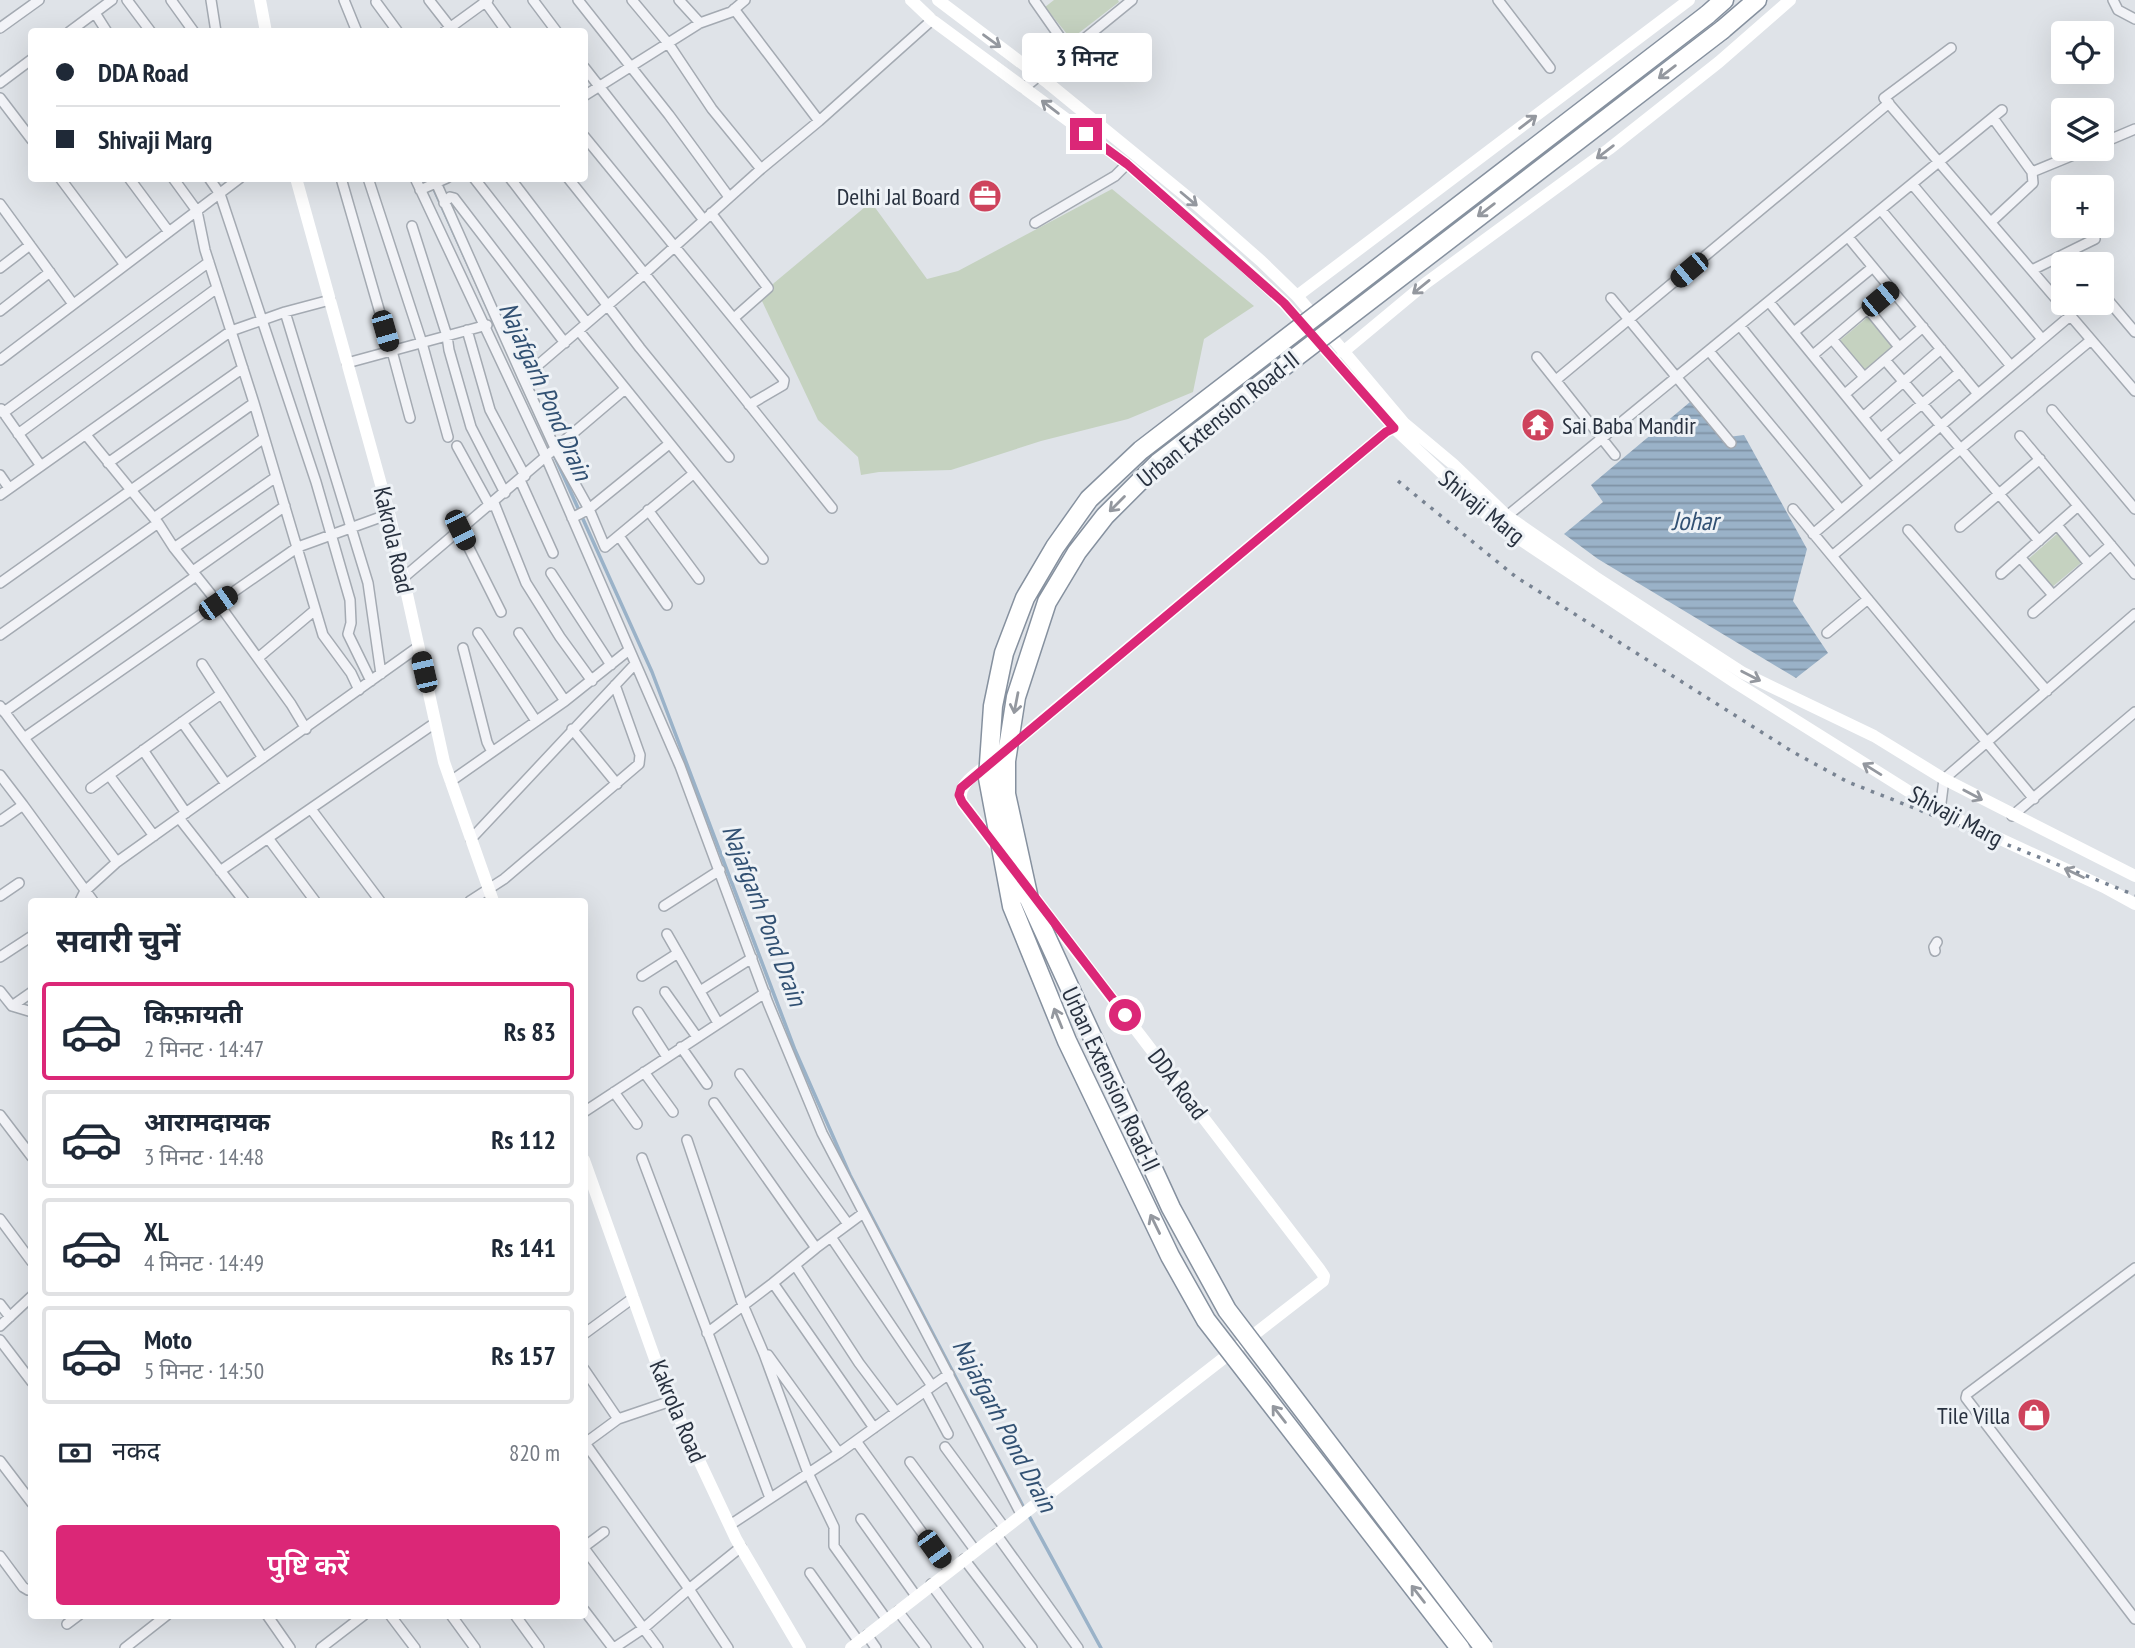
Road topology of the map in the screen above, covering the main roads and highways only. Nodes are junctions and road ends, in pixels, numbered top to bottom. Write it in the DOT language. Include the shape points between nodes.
graph roads {
  1 [pos="1724,0"];
  2 [pos="1756,0"];
  3 [pos="1460,1648"];
  4 [pos="1484,1648"];
  3 -- 1 [label="highway, Urban Extension Road-II, one-way, bridge" via="1206,1320 1170,1256 1067,1041 1012,906 988,778 993,706 1004,653 1025,598 1089,499 1141,450"];
  2 -- 4 [label="highway, Urban Extension Road-II, one-way, bridge" via="1158,463 1105,516 1077,552 1047,602 1016,697 1006,794 1030,899 1171,1208 1227,1310"];
}
